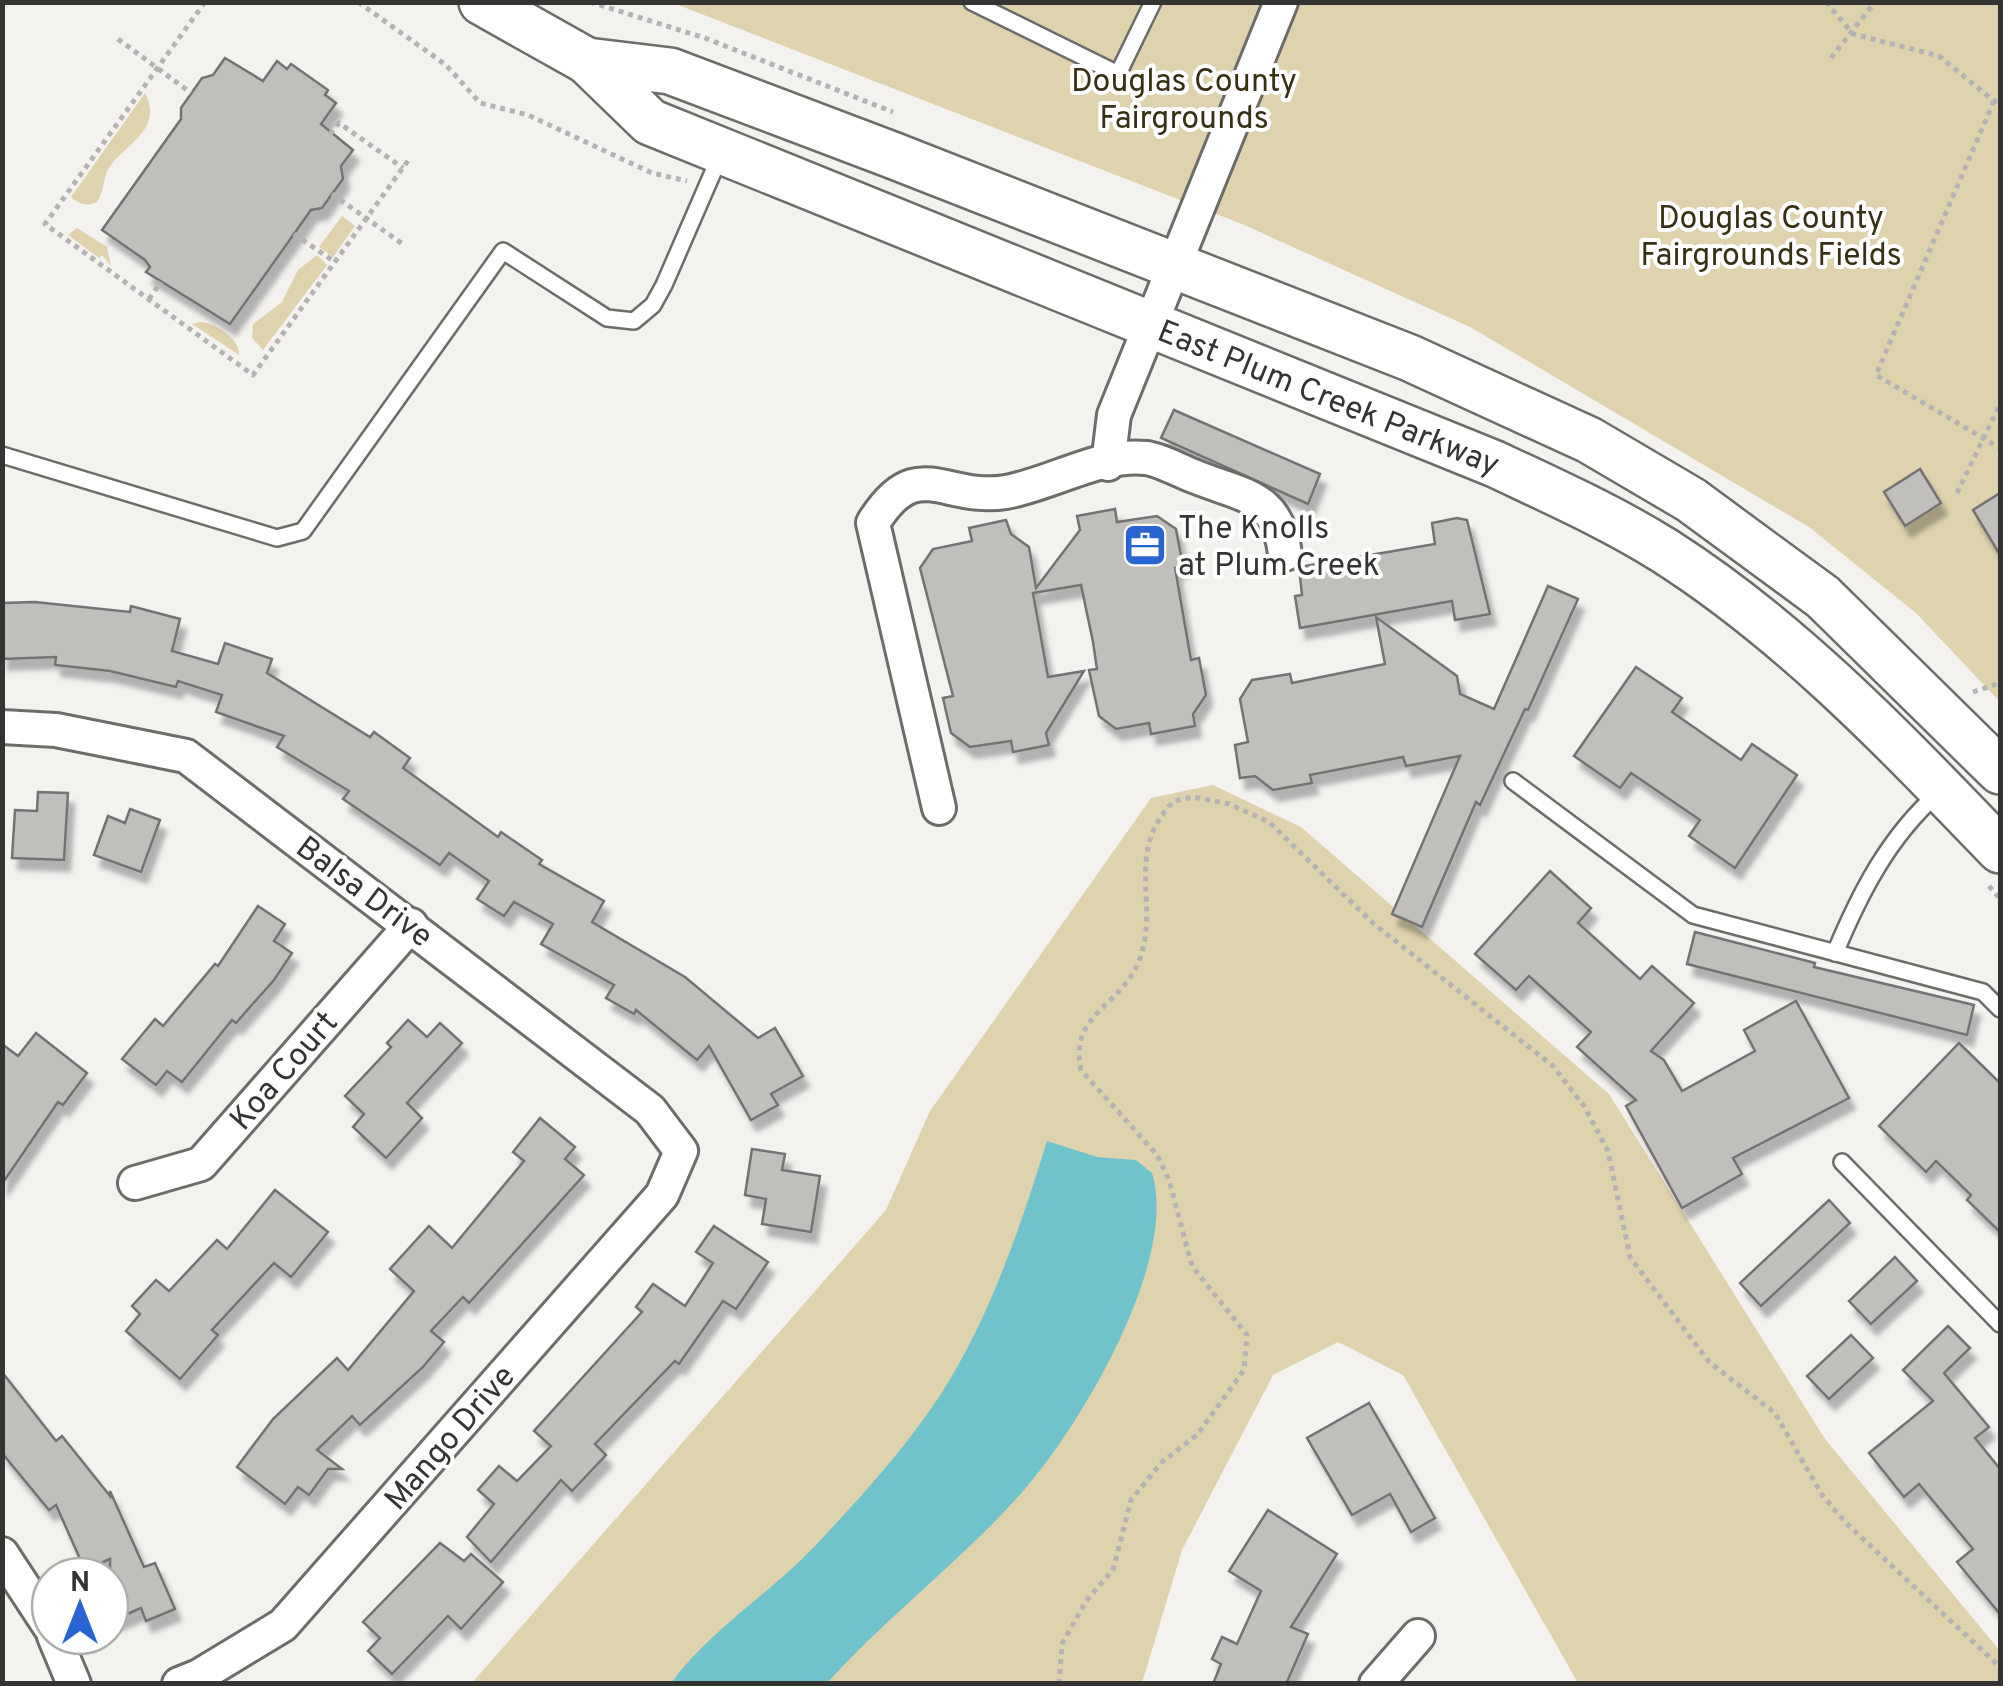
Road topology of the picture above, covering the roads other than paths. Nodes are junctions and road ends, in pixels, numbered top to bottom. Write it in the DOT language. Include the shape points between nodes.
graph roads {
  1 [pos="482,2"];
  2 [pos="972,2"];
  3 [pos="1153,2"];
  4 [pos="1281,2"];
  5 [pos="587,61"];
  6 [pos="715,169"];
  7 [pos="1173,266"];
  8 [pos="1149,322"];
  9 [pos="2,454"];
  10 [pos="1108,464"];
  11 [pos="1286,554"];
  12 [pos="2,727"];
  13 [pos="2000,771"];
  14 [pos="1513,781"];
  15 [pos="1942,790"];
  16 [pos="940,808"];
  17 [pos="1989,862"];
  18 [pos="411,925"];
  19 [pos="1835,952"];
  20 [pos="2000,1009"];
  21 [pos="682,1151"];
  22 [pos="1842,1162"];
  23 [pos="136,1184"];
  24 [pos="2000,1324"];
  25 [pos="2,1554"];
  26 [pos="30,1597"];
  27 [pos="1418,1636"];
  28 [pos="62,1656"];
  29 [pos="74,1684"];
  30 [pos="179,1684"];
  31 [pos="1376,1684"];
  1 -- 5 [label="main road, East Plum Creek Parkway"];
  2 -- 3 [label="lane" via="1118,74"];
  4 -- 7 [label="street"];
  5 -- 6 [label="main road, East Plum Creek Parkway" via="650,122"];
  5 -- 7 [label="main road, East Plum Creek Parkway" via="670,71"];
  6 -- 8 [label="main road, East Plum Creek Parkway"];
  6 -- 9 [label="lane" via="664,285 634,321 607,318 503,251 303,531 277,538"];
  7 -- 8 [label="street"];
  7 -- 13 [label="main road, East Plum Creek Parkway" via="1522,406 1642,467 1823,597"];
  8 -- 10 [label="street" via="1114,415"];
  8 -- 15 [label="main road, East Plum Creek Parkway" via="1495,464 1660,548 1786,640"];
  10 -- 11 [label="street" via="1147,458 1255,497 1282,526"];
  10 -- 16 [label="street" via="1003,492 909,484 889,497 872,523"];
  12 -- 18 [label="street, Balsa Drive" via="56,730 186,756"];
  14 -- 19 [label="lane" via="1693,915"];
  15 -- 17 [label="main road, East Plum Creek Parkway"];
  15 -- 19 [label="lane" via="1863,884"];
  18 -- 21 [label="street, Balsa Drive" via="650,1110"];
  18 -- 23 [label="street, Koa Court" via="201,1164"];
  19 -- 20 [label="lane" via="1983,992"];
  21 -- 30 [label="street, Mango Drive" via="662,1195 283,1625"];
  22 -- 24 [label="lane"];
  25 -- 26 [label="street"];
  27 -- 31 [label="street"];
  28 -- 29 [label="street"];
}
